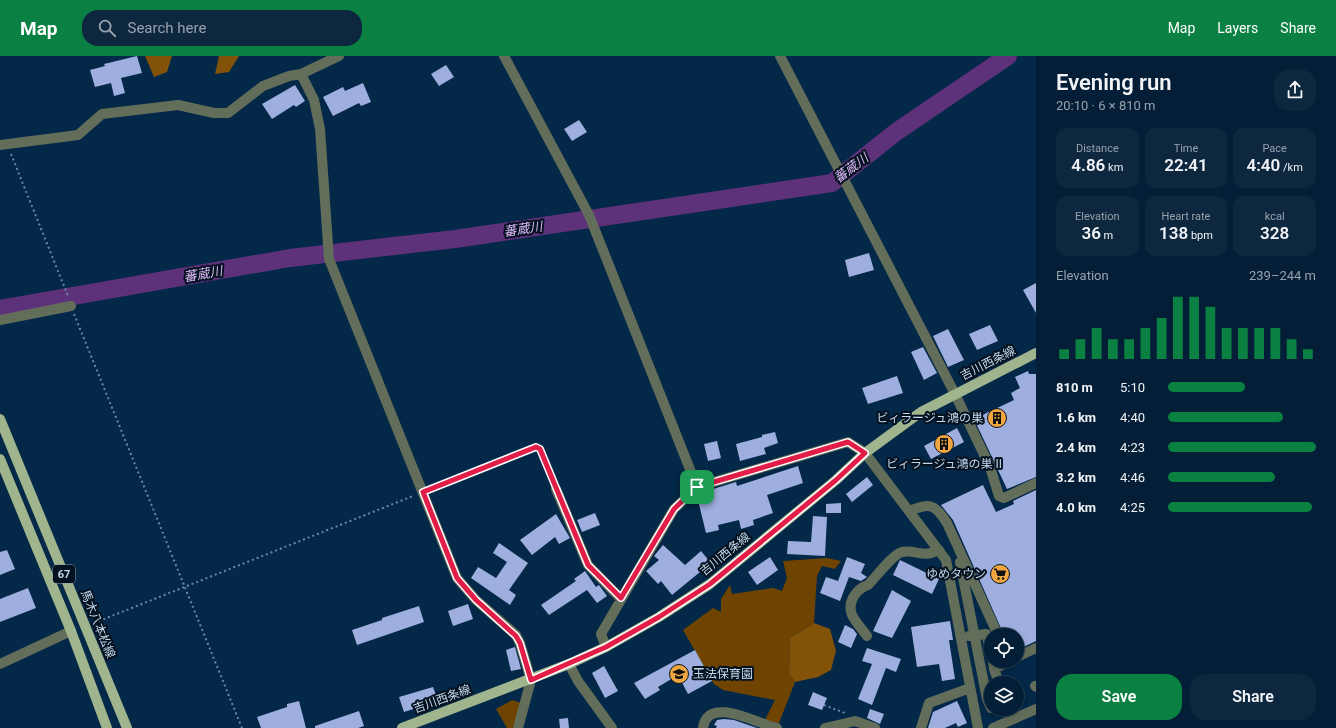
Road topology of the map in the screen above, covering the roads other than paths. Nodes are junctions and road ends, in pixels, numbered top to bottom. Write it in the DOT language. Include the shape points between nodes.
graph roads {
  1 [pos="339,56"];
  2 [pos="504,56"];
  3 [pos="780,56"];
  4 [pos="301,74"];
  5 [pos="4,145"];
  6 [pos="71,306"];
  7 [pos="0,320"];
  8 [pos="1036,353"];
  9 [pos="955,394"];
  10 [pos="0,419"];
  11 [pos="865,453"];
  12 [pos="0,459"];
  13 [pos="1036,483"];
  14 [pos="697,487"];
  15 [pos="556,489"];
  16 [pos="909,511"];
  17 [pos="938,550"];
  18 [pos="962,552"];
  19 [pos="621,598"];
  20 [pos="995,628"];
  21 [pos="71,631"];
  22 [pos="984,634"];
  23 [pos="867,636"];
  24 [pos="961,638"];
  25 [pos="606,647"];
  26 [pos="1036,648"];
  27 [pos="1024,654"];
  28 [pos="0,664"];
  29 [pos="569,664"];
  30 [pos="984,679"];
  31 [pos="531,680"];
  32 [pos="970,688"];
  33 [pos="1036,709"];
  34 [pos="841,726"];
  35 [pos="108,728"];
  36 [pos="127,728"];
  37 [pos="402,728"];
  38 [pos="518,728"];
  39 [pos="612,728"];
  40 [pos="703,728"];
  41 [pos="777,728"];
  42 [pos="825,728"];
  43 [pos="875,728"];
  44 [pos="921,728"];
  45 [pos="978,728"];
  46 [pos="993,728"];
  1 -- 4 [label="street"];
  2 -- 14 [label="street" via="591,219"];
  3 -- 9 [label="street"];
  4 -- 5 [label="street" via="263,86 228,113 214,113 178,104 102,114 78,135"];
  4 -- 31 [label="street" via="314,100 320,129 328,254 457,578 476,600 516,636"];
  6 -- 7 [label="street"];
  8 -- 9 [label="main road, 吉川西条線"];
  9 -- 11 [label="main road, 吉川西条線" via="921,412"];
  9 -- 13 [label="street" via="990,467 999,496 1004,498"];
  10 -- 36 [label="main road, 馬木八本松線 / 67"];
  11 -- 14 [label="street" via="848,442"];
  11 -- 16 [label="street"];
  11 -- 25 [label="main road, 吉川西条線" via="710,584"];
  12 -- 21 [label="main road, 67"];
  14 -- 19 [label="street" via="674,509"];
  15 -- 19 [label="street" via="588,565"];
  16 -- 17 [label="street"];
  16 -- 20 [label="street" via="926,505 938,510 947,523"];
  17 -- 23 [label="street" via="929,556 898,553 868,585 855,592 851,613"];
  17 -- 24 [label="street" via="946,560"];
  18 -- 30 [label="street" via="959,557"];
  19 -- 25 [label="street" via="601,634"];
  21 -- 28 [label="street"];
  21 -- 35 [label="main road, 67"];
  22 -- 24 [label="street"];
  24 -- 32 [label="street"];
  25 -- 29 [label="main road, 吉川西条線"];
  26 -- 27 [label="street"];
  29 -- 31 [label="main road, 吉川西条線"];
  29 -- 39 [label="street"];
  31 -- 37 [label="main road, 吉川西条線"];
  31 -- 38 [label="street"];
  32 -- 44 [label="street" via="929,703"];
  32 -- 45 [label="street"];
  33 -- 46 [label="street"];
  34 -- 42 [label="street"];
  34 -- 43 [label="street" via="855,721"];
  40 -- 41 [label="street" via="708,718 715,713 728,712"];
}
